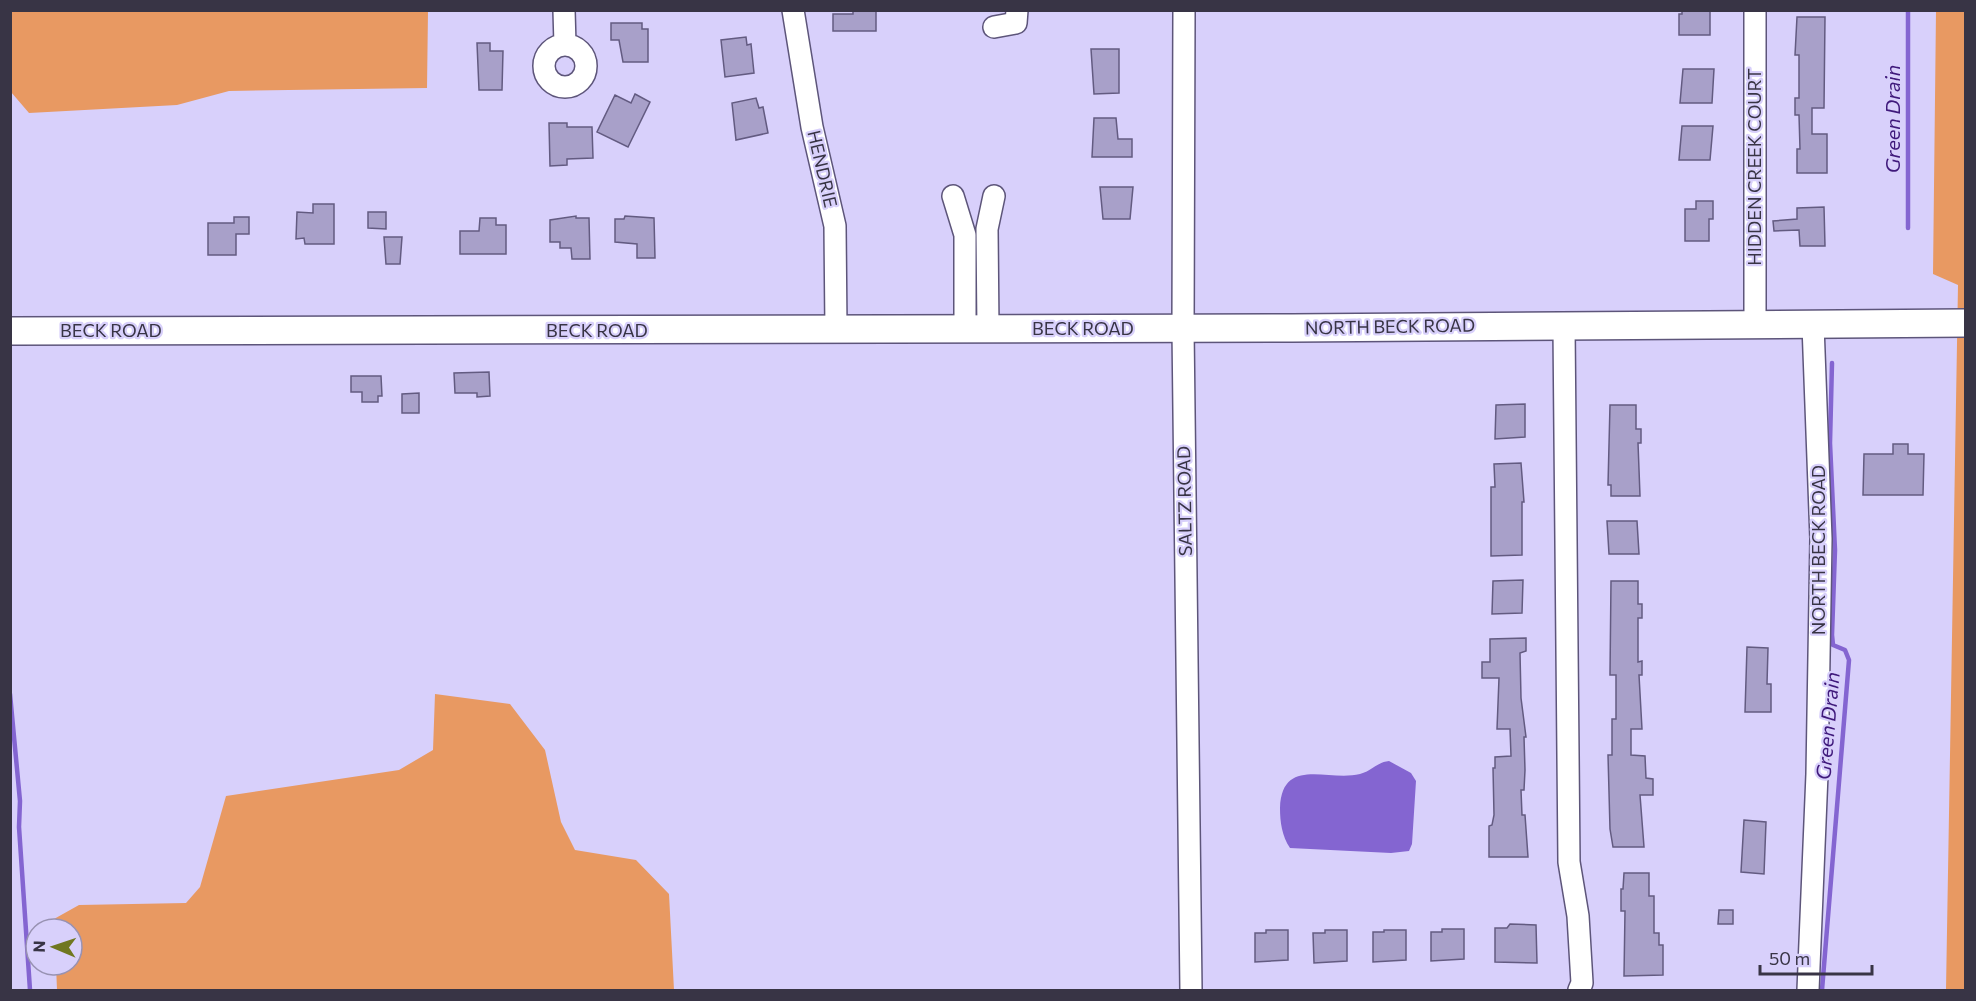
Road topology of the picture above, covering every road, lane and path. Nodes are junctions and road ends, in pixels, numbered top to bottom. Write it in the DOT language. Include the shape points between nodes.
graph roads {
  1 [pos="564,10"];
  2 [pos="793,10"];
  3 [pos="1017,10"];
  4 [pos="1184,10"];
  5 [pos="1755,10"];
  6 [pos="994,27"];
  7 [pos="564,45"];
  8 [pos="953,196"];
  9 [pos="994,196"];
  10 [pos="1965,323"];
  11 [pos="1755,324"];
  12 [pos="1813,325"];
  13 [pos="1564,327"];
  14 [pos="836,329"];
  15 [pos="977,329"];
  16 [pos="1183,329"];
  17 [pos="10,331"];
  18 [pos="1191,990"];
  19 [pos="1579,990"];
  20 [pos="1808,990"];
  1 -- 7 [label="street"];
  2 -- 14 [label="street, HENDRIE" via="812,127 835,226"];
  3 -- 6 [label="street" via="1016,23"];
  4 -- 16 [label="street, SALTZ ROAD"];
  5 -- 11 [label="street, HIDDEN CREEK COURT"];
  8 -- 15 [label="street" via="965,235"];
  9 -- 15 [label="street"];
  10 -- 12 [label="main road, NORTH BECK ROAD"];
  11 -- 12 [label="main road, NORTH BECK ROAD"];
  11 -- 13 [label="main road, NORTH BECK ROAD"];
  12 -- 20 [label="street, NORTH BECK ROAD" via="1821,539 1817,786"];
  13 -- 16 [label="main road, NORTH BECK ROAD"];
  13 -- 19 [label="street" via="1569,862 1578,916 1582,983"];
  14 -- 15 [label="main road, BECK ROAD"];
  14 -- 17 [label="main road, BECK ROAD"];
  15 -- 16 [label="main road, BECK ROAD"];
  16 -- 18 [label="street, SALTZ ROAD"];
}
